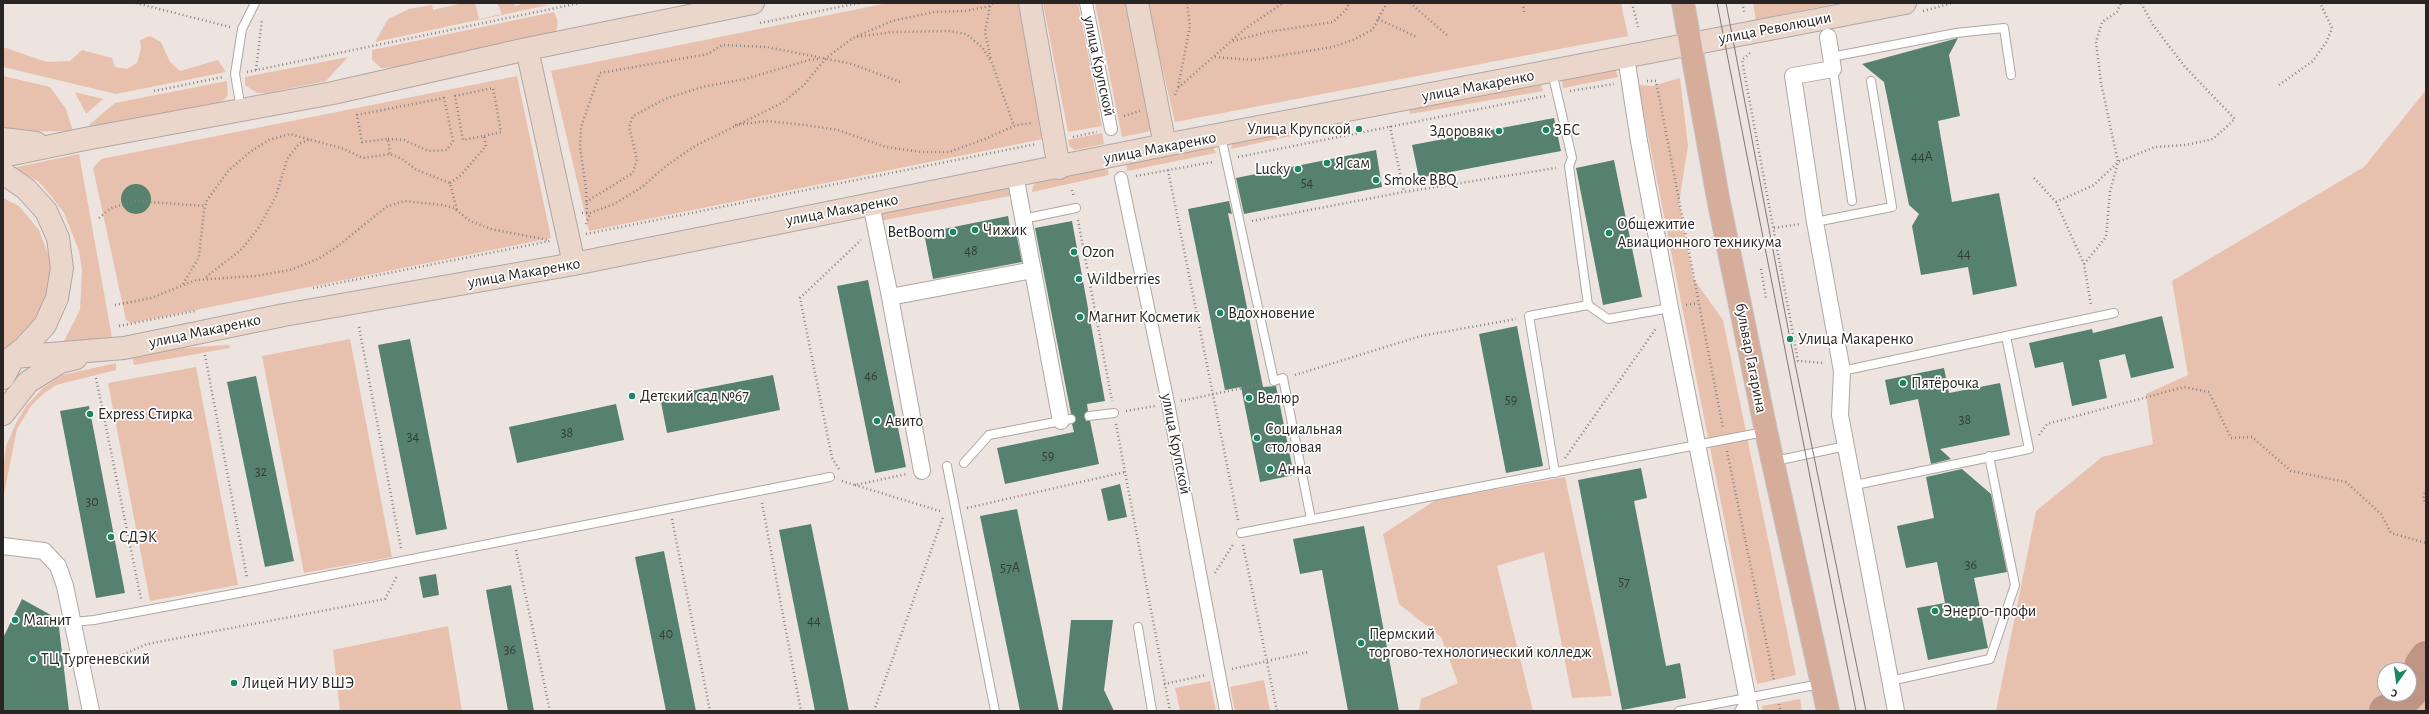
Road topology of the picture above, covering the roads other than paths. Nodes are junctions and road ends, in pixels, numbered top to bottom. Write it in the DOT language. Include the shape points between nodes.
graph roads {
  1 [pos="255,3"];
  2 [pos="753,3"];
  3 [pos="1030,3"];
  4 [pos="1086,3"];
  5 [pos="1137,3"];
  6 [pos="1683,3"];
  7 [pos="1905,3"];
  8 [pos="1828,37"];
  9 [pos="1691,43"];
  10 [pos="528,48"];
  11 [pos="1626,57"];
  12 [pos="1832,63"];
  13 [pos="1552,72"];
  14 [pos="2011,75"];
  15 [pos="1871,81"];
  16 [pos="241,110"];
  17 [pos="1111,125"];
  18 [pos="1220,135"];
  19 [pos="3,139"];
  20 [pos="67,142"];
  21 [pos="1165,145"];
  22 [pos="3,156"];
  23 [pos="1059,168"];
  24 [pos="3,173"];
  25 [pos="1015,176"];
  26 [pos="1121,178"];
  27 [pos="1852,201"];
  28 [pos="871,204"];
  29 [pos="1076,208"];
  30 [pos="1023,219"];
  31 [pos="1815,222"];
  32 [pos="574,264"];
  33 [pos="1033,270"];
  34 [pos="890,297"];
  35 [pos="1588,304"];
  36 [pos="1670,308"];
  37 [pos="2114,313"];
  38 [pos="2006,336"];
  39 [pos="124,348"];
  40 [pos="8,360"];
  41 [pos="1841,368"];
  42 [pos="3,378"];
  43 [pos="1114,413"];
  44 [pos="3,414"];
  45 [pos="1089,416"];
  46 [pos="1066,420"];
  47 [pos="1766,431"];
  48 [pos="1697,445"];
  49 [pos="1846,446"];
  50 [pos="1989,456"];
  51 [pos="964,462"];
  52 [pos="1773,462"];
  53 [pos="947,466"];
  54 [pos="922,471"];
  55 [pos="1555,473"];
  56 [pos="830,478"];
  57 [pos="1855,485"];
  58 [pos="1311,519"];
  59 [pos="1241,533"];
  60 [pos="3,546"];
  61 [pos="73,622"];
  62 [pos="1138,628"];
  63 [pos="1890,681"];
  64 [pos="1823,683"];
  65 [pos="1749,704"];
  66 [pos="91,711"];
  67 [pos="995,711"];
  68 [pos="1152,711"];
  69 [pos="1226,711"];
  70 [pos="1678,711"];
  71 [pos="1739,711"];
  72 [pos="1828,711"];
  73 [pos="1896,711"];
  1 -- 16 [label="lane" via="242,29 236,74"];
  2 -- 10 [label="main road"];
  3 -- 23 [label="main road"];
  4 -- 17 [label="street, улица Крупской"];
  5 -- 21 [label="main road"];
  6 -- 9 [label="main road, бульвар Гагарина"];
  7 -- 9 [label="main road, улица Революции"];
  8 -- 12 [label="street"];
  9 -- 11 [label="main road, улица Макаренко"];
  9 -- 47 [label="main road, бульвар Гагарина" via="1719,203"];
  10 -- 16 [label="main road" via="333,93"];
  10 -- 32 [label="main road"];
  11 -- 13 [label="main road, улица Макаренко"];
  11 -- 36 [label="street"];
  12 -- 14 [label="lane" via="1956,33 2004,28"];
  12 -- 27 [label="lane"];
  12 -- 31 [label="street" via="1793,76"];
  13 -- 18 [label="main road, улица Макаренко"];
  13 -- 35 [label="lane" via="1572,158 1568,166"];
  15 -- 31 [label="lane" via="1892,207"];
  16 -- 20 [label="main road"];
  18 -- 21 [label="main road, улица Макаренко"];
  18 -- 58 [label="lane" via="1274,381 1283,378"];
  19 -- 20 [label="main road" via="26,143"];
  20 -- 22 [label="main road"];
  21 -- 23 [label="main road, улица Макаренко"];
  23 -- 25 [label="main road, улица Макаренко"];
  24 -- 40 [label="main road" via="26,188 46,211 58,238 62,268 58,298 45,325"];
  25 -- 28 [label="main road, улица Макаренко"];
  25 -- 30 [label="street"];
  26 -- 69 [label="street, улица Крупской"];
  28 -- 32 [label="main road, улица Макаренко"];
  28 -- 34 [label="street"];
  29 -- 30 [label="lane"];
  30 -- 33 [label="street"];
  31 -- 41 [label="street"];
  32 -- 39 [label="main road, улица Макаренко" via="284,315"];
  33 -- 34 [label="street"];
  33 -- 46 [label="street"];
  34 -- 54 [label="street"];
  35 -- 36 [label="lane" via="1608,319"];
  35 -- 55 [label="lane" via="1530,316"];
  36 -- 48 [label="street"];
  37 -- 38 [label="lane"];
  38 -- 41 [label="lane"];
  38 -- 50 [label="lane" via="2029,448"];
  39 -- 40 [label="main road, улица Макаренко"];
  39 -- 44 [label="main road" via="60,362 28,382"];
  40 -- 42 [label="main road"];
  41 -- 49 [label="street" via="1840,414"];
  43 -- 45 [label="lane"];
  46 -- 51 [label="lane" via="989,435"];
  47 -- 48 [label="lane"];
  47 -- 52 [label="main road, бульвар Гагарина"];
  48 -- 55 [label="lane"];
  48 -- 65 [label="street"];
  49 -- 52 [label="lane"];
  49 -- 57 [label="street"];
  50 -- 57 [label="lane"];
  50 -- 63 [label="lane" via="2015,585 1990,659"];
  52 -- 64 [label="main road, бульвар Гагарина"];
  53 -- 67 [label="lane"];
  55 -- 58 [label="lane"];
  56 -- 61 [label="lane" via="404,562"];
  57 -- 63 [label="street"];
  58 -- 59 [label="lane"];
  60 -- 61 [label="street" via="44,551 58,566"];
  61 -- 66 [label="street"];
  62 -- 68 [label="lane"];
  63 -- 73 [label="street"];
  64 -- 65 [label="lane"];
  64 -- 72 [label="main road, бульвар Гагарина"];
  65 -- 70 [label="lane"];
  65 -- 71 [label="lane"];
}
